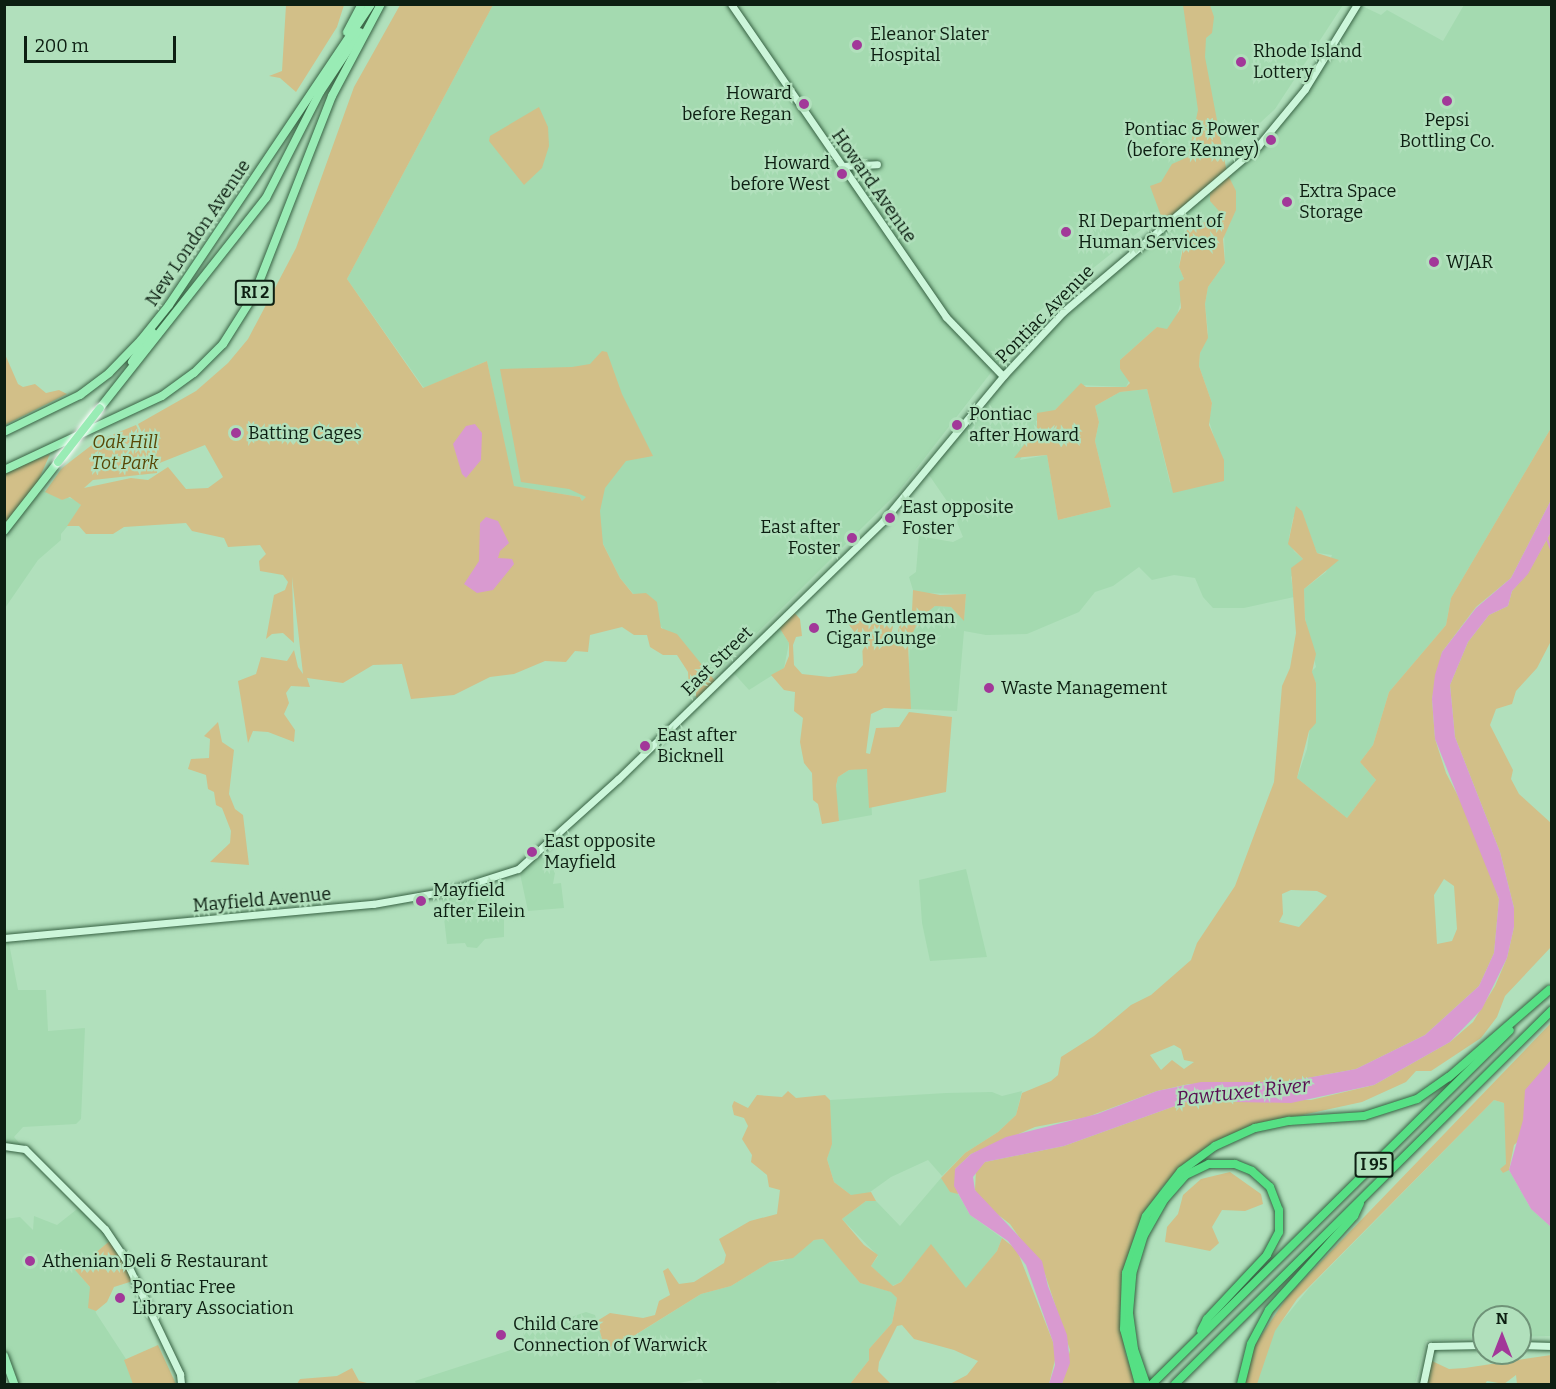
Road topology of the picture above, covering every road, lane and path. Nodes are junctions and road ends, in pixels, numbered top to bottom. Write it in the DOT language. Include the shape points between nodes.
graph roads {
  1 [pos="362,4"];
  2 [pos="371,4"];
  3 [pos="381,4"];
  4 [pos="731,4"];
  5 [pos="1357,4"];
  6 [pos="334,58"];
  7 [pos="877,164"];
  8 [pos="842,166"];
  9 [pos="169,305"];
  10 [pos="1004,376"];
  11 [pos="120,383"];
  12 [pos="4,432"];
  13 [pos="930,469"];
  14 [pos="4,470"];
  15 [pos="4,531"];
  16 [pos="518,869"];
  17 [pos="4,938"];
  18 [pos="1550,988"];
  19 [pos="1551,1010"];
  20 [pos="4,1146"];
  21 [pos="1361,1199"];
  22 [pos="1198,1338"];
  23 [pos="1472,1345"];
  24 [pos="1532,1345"];
  25 [pos="1551,1346"];
  26 [pos="4,1356"];
  27 [pos="1136,1368"];
  28 [pos="11,1382"];
  29 [pos="181,1384"];
  30 [pos="1139,1384"];
  31 [pos="1146,1384"];
  32 [pos="1152,1384"];
  33 [pos="1175,1384"];
  34 [pos="1241,1384"];
  35 [pos="1423,1384"];
  1 -- 6 [label="main road"];
  2 -- 6 [label="main road, New London Avenue"];
  3 -- 11 [label="main road" via="320,92 266,198"];
  3 -- 14 [label="main road, RI 2" via="332,96 254,295 223,344 194,373 156,399"];
  4 -- 8 [label="main road, Howard Avenue"];
  5 -- 10 [label="main road, Pontiac Avenue" via="1299,98 1257,146 1069,306"];
  6 -- 9 [label="main road, New London Avenue"];
  7 -- 8 [label="main road"];
  8 -- 10 [label="main road, Howard Avenue" via="946,317"];
  9 -- 11 [label="main road"];
  9 -- 12 [label="main road, New London Avenue" via="129,353 95,385 64,405"];
  10 -- 13 [label="main road, Pontiac Avenue"];
  11 -- 15 [label="main road, bridge"];
  13 -- 16 [label="main road, East Street" via="883,521 656,743"];
  16 -- 17 [label="main road, Mayfield Avenue" via="452,890 373,904"];
  18 -- 22 [label="highway, I 95"];
  18 -- 27 [label="highway" via="1442,1083 1417,1099 1364,1116 1289,1121 1256,1128 1215,1146 1181,1171 1146,1216 1126,1273 1123,1320"];
  19 -- 21 [label="highway, I 95"];
  20 -- 29 [label="main road" via="25,1149 114,1242 164,1340"];
  21 -- 33 [label="highway, I 95"];
  21 -- 34 [label="highway" via="1354,1216 1264,1317 1248,1353"];
  22 -- 27 [label="highway" via="1208,1319 1267,1256 1279,1232 1279,1210 1270,1187 1252,1171 1235,1164 1209,1164 1191,1172 1164,1200 1147,1228 1136,1255 1129,1292"];
  22 -- 32 [label="highway, I 95"];
  23 -- 35 [label="main road" via="1431,1346"];
  24 -- 25 [label="main road"];
  26 -- 28 [label="main road"];
  27 -- 30 [label="highway"];
  27 -- 31 [label="highway"];
}
